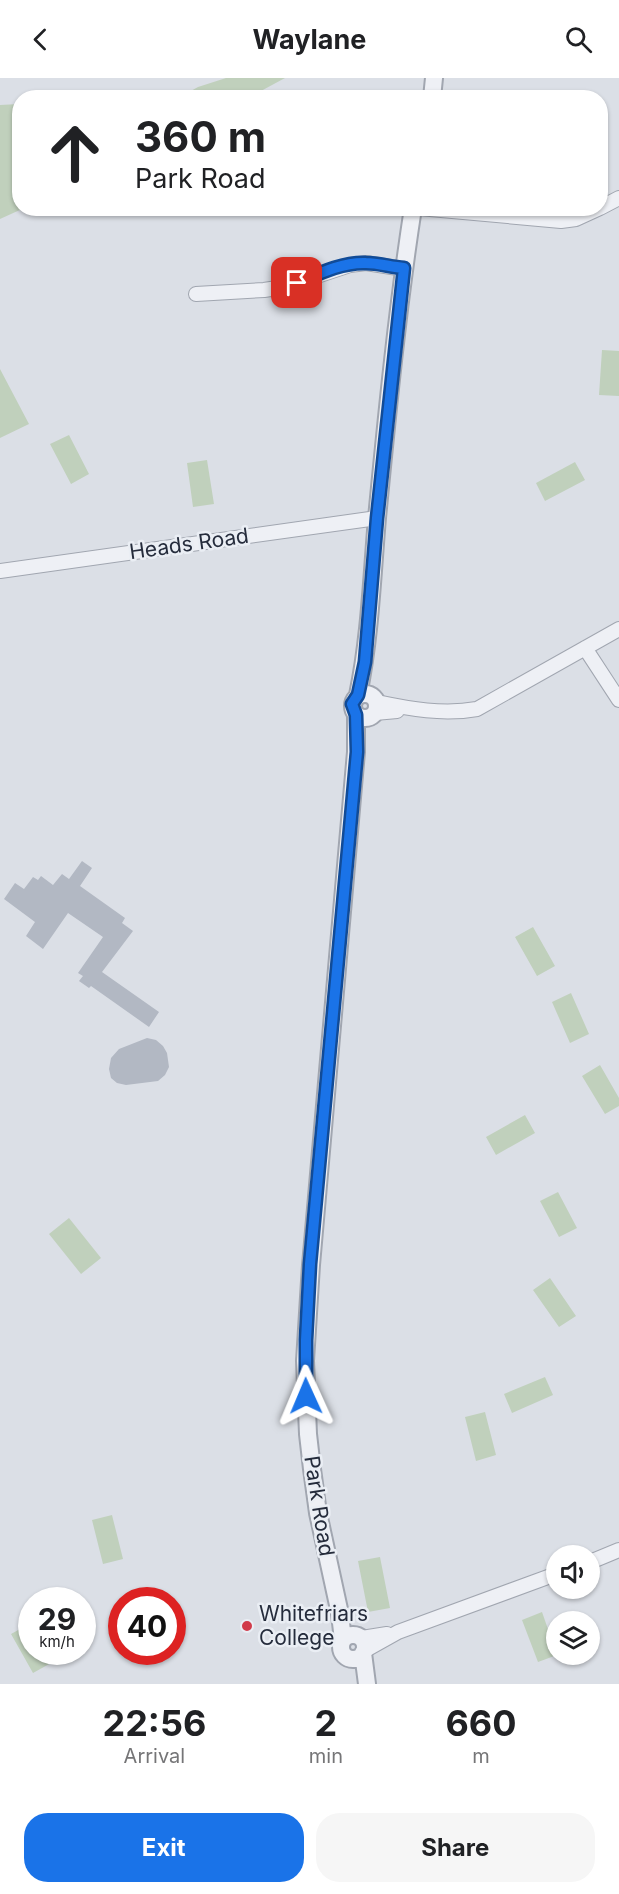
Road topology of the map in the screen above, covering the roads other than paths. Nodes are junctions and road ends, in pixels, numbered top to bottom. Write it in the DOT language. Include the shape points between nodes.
graph roads {
  1 [pos="412,216"];
  2 [pos="506,216"];
  3 [pos="583,216"];
  4 [pos="404,268"];
  5 [pos="196,294"];
  6 [pos="377,518"];
  7 [pos="0,571"];
  8 [pos="619,629"];
  9 [pos="585,648"];
  10 [pos="619,700"];
  11 [pos="368,706"];
  12 [pos="619,1550"];
  13 [pos="600,1558"];
  14 [pos="546,1578"];
  15 [pos="356,1646"];
  16 [pos="358,1684"];
  17 [pos="367,1684"];
  1 -- 4 [label="street"];
  2 -- 3 [label="street" via="561,221"];
  4 -- 5 [label="street" via="366,263 284,287"];
  4 -- 6 [label="street"];
  6 -- 7 [label="street, Heads Road"];
  6 -- 11 [label="street" via="365,662"];
  8 -- 9 [label="street"];
  9 -- 10 [label="street"];
  9 -- 11 [label="street" via="477,709 455,712"];
  11 -- 15 [label="street, Park Road" via="357,752 310,1264 306,1361 308,1434 327,1560 340,1614"];
  12 -- 13 [label="street"];
  14 -- 15 [label="street"];
  15 -- 16 [label="street, Park Road"];
  15 -- 17 [label="street, Park Road"];
}
